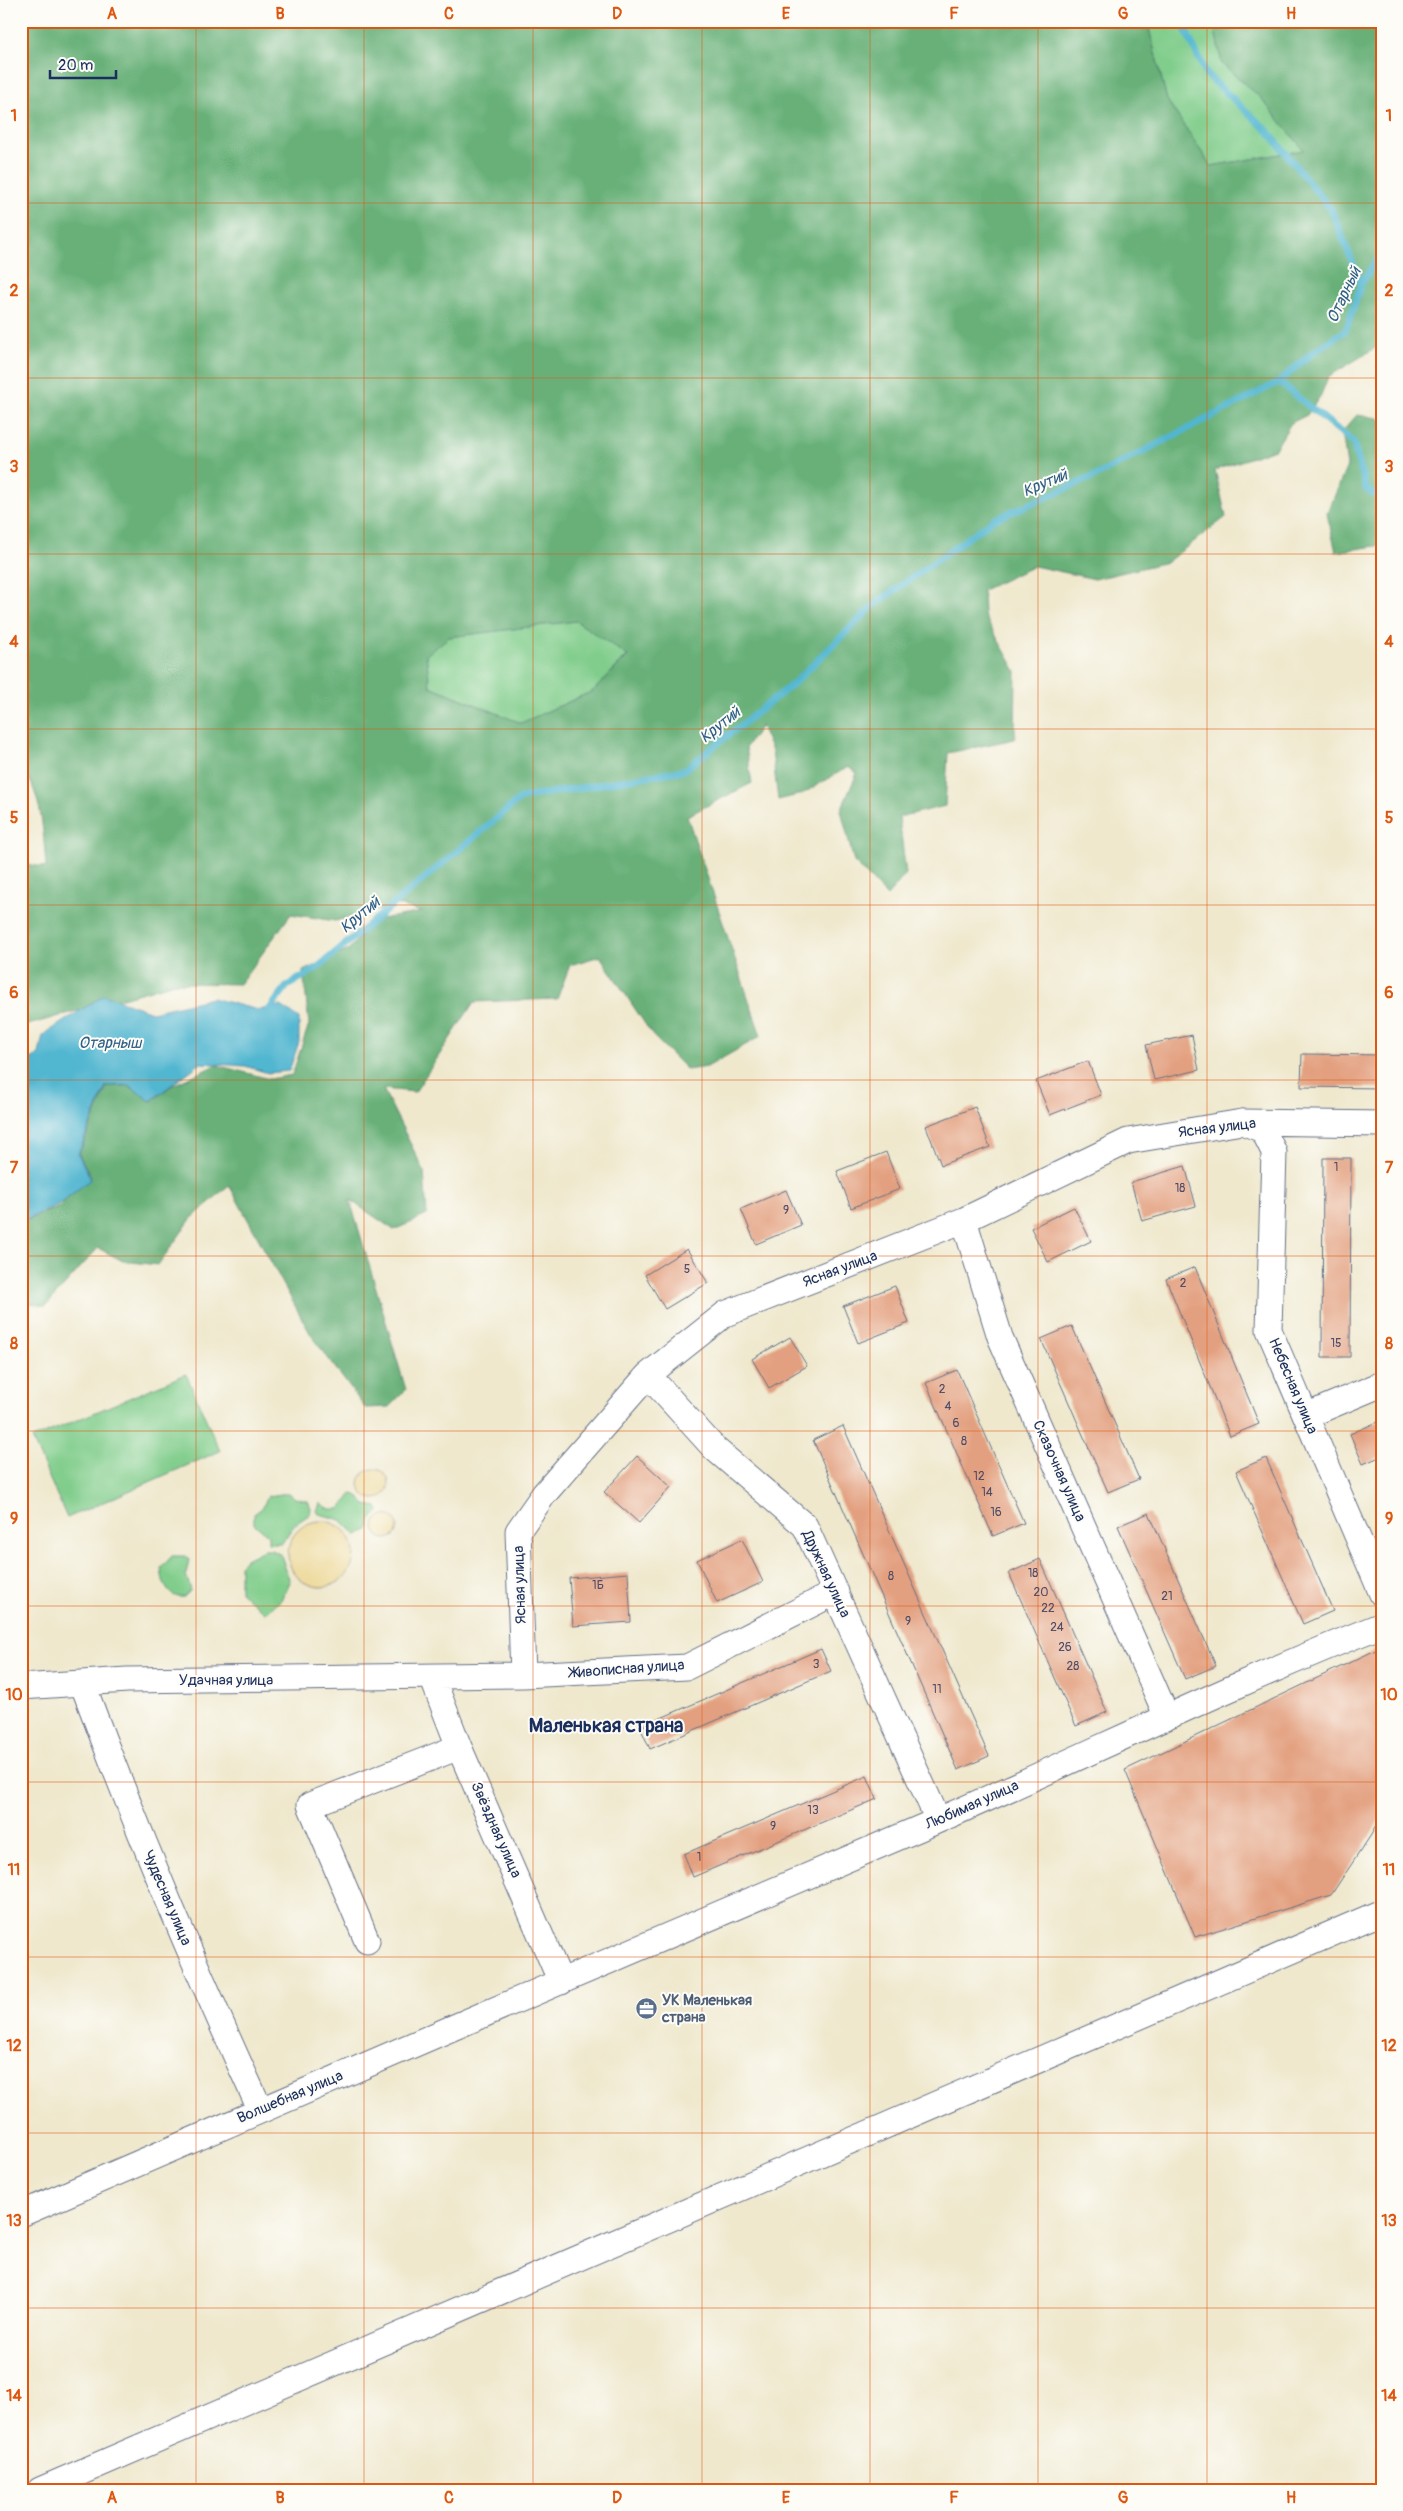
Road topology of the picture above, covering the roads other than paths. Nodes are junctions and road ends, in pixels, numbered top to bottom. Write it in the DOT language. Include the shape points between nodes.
graph roads {
  1 [pos="1242,1122"];
  2 [pos="1382,1124"];
  3 [pos="964,1220"];
  4 [pos="648,1375"];
  5 [pos="1382,1384"];
  6 [pos="1306,1416"];
  7 [pos="836,1592"];
  8 [pos="1382,1594"];
  9 [pos="1382,1625"];
  10 [pos="523,1675"];
  11 [pos="432,1677"];
  12 [pos="82,1685"];
  13 [pos="21,1687"];
  14 [pos="1168,1716"];
  15 [pos="459,1746"];
  16 [pos="938,1820"];
  17 [pos="1382,1912"];
  18 [pos="367,1941"];
  19 [pos="561,1982"];
  20 [pos="260,2109"];
  21 [pos="21,2214"];
  22 [pos="40,2490"];
  1 -- 2 [label="street, Ясная улица"];
  1 -- 3 [label="street, Ясная улица" via="1128,1141"];
  1 -- 6 [label="street, Небесная улица" via="1263,1130 1274,1152 1269,1330"];
  3 -- 4 [label="street, Ясная улица" via="725,1314"];
  3 -- 14 [label="street, Сказочная улица" via="1000,1338"];
  4 -- 7 [label="street, Дружная улица" via="715,1449 805,1526"];
  4 -- 10 [label="street, Ясная улица" via="544,1494 518,1531"];
  5 -- 6 [label="street"];
  6 -- 8 [label="street, Небесная улица"];
  7 -- 10 [label="street, Живописная улица" via="687,1667"];
  7 -- 16 [label="street, Дружная улица"];
  9 -- 14 [label="street, Любимая улица" via="1281,1665"];
  10 -- 11 [label="street, Живописная улица"];
  11 -- 12 [label="street, Удачная улица" via="127,1680"];
  11 -- 15 [label="street, Звёздная улица"];
  12 -- 13 [label="street, Удачная улица"];
  12 -- 20 [label="street, Чудесная улица" via="126,1801"];
  14 -- 16 [label="street, Любимая улица"];
  15 -- 18 [label="street" via="310,1805"];
  15 -- 19 [label="street, Звёздная улица"];
  16 -- 19 [label="street, Любимая улица"];
  17 -- 22 [label="street"];
  19 -- 20 [label="street, Волшебная улица"];
  20 -- 21 [label="street, Волшебная улица"];
}
